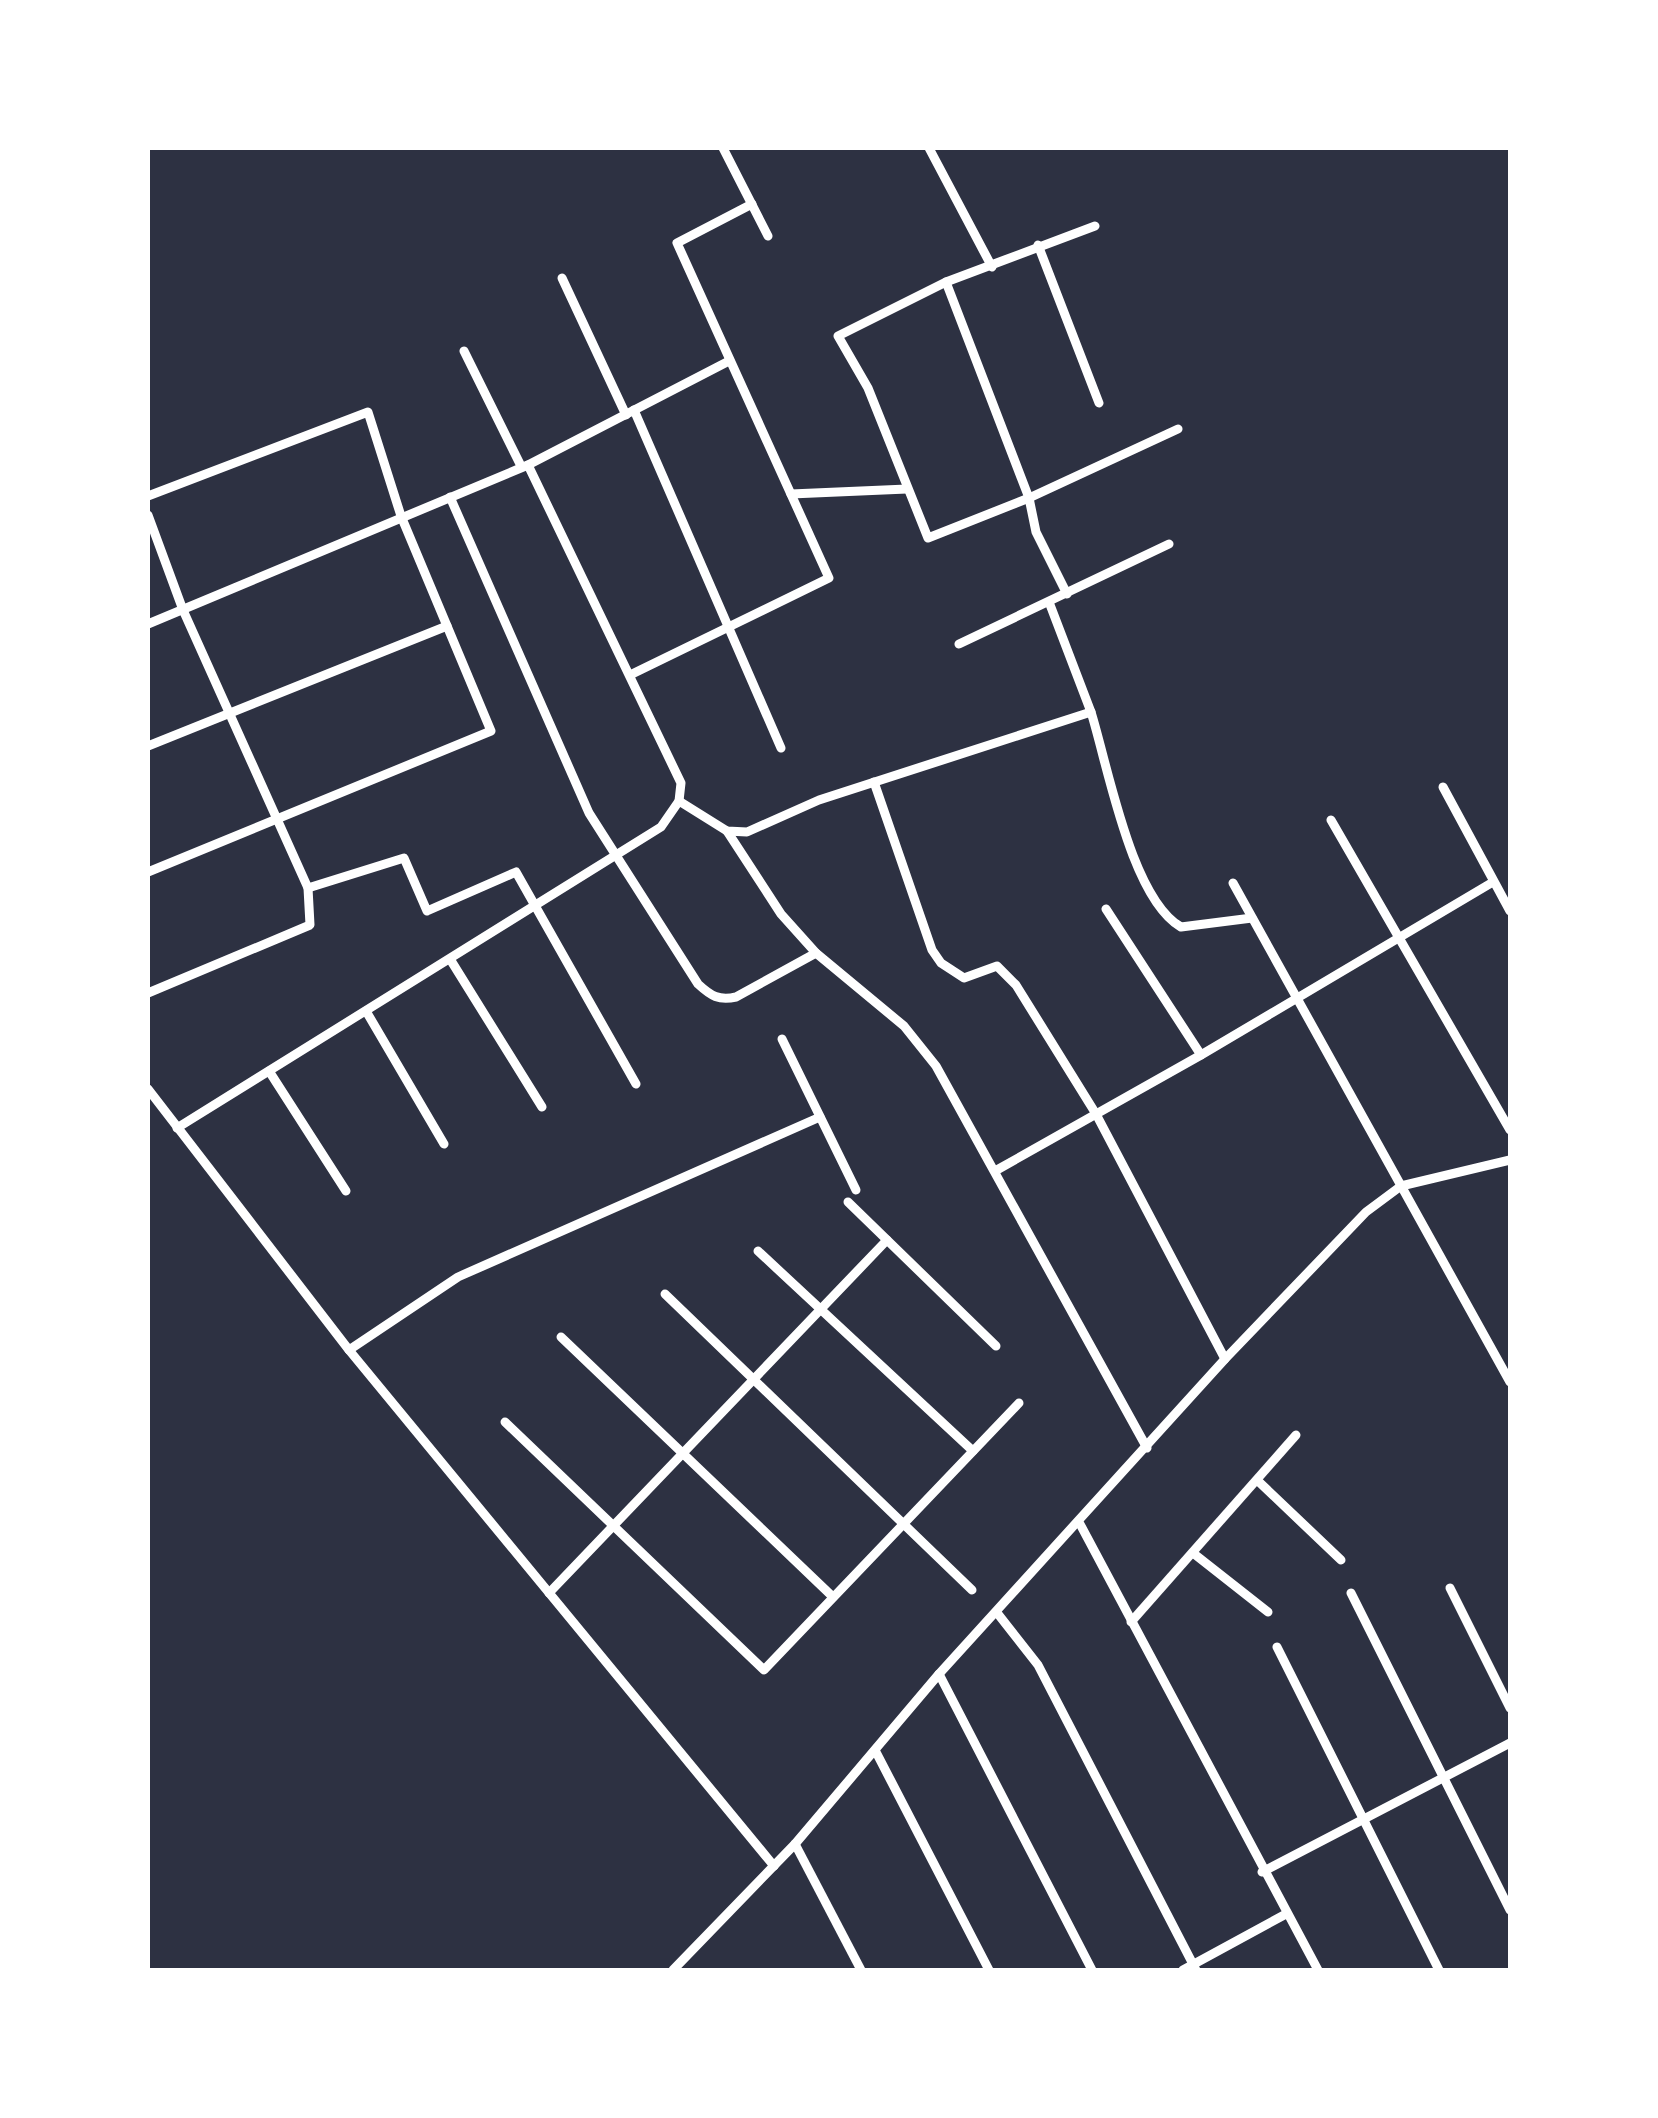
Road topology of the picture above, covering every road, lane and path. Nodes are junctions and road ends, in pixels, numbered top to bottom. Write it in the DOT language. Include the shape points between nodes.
graph roads {
  1 [pos="723,148"];
  2 [pos="929,148"];
  3 [pos="752,204"];
  4 [pos="1095,226"];
  5 [pos="768,236"];
  6 [pos="1038,245"];
  7 [pos="992,267"];
  8 [pos="562,278"];
  9 [pos="946,282"];
  10 [pos="464,351"];
  11 [pos="729,362"];
  12 [pos="1099,403"];
  13 [pos="630,413"];
  14 [pos="1178,430"];
  15 [pos="524,466"];
  16 [pos="907,489"];
  17 [pos="791,494"];
  18 [pos="148,496"];
  19 [pos="450,497"];
  20 [pos="1028,498"];
  21 [pos="148,515"];
  22 [pos="401,516"];
  23 [pos="1169,544"];
  24 [pos="1066,594"];
  25 [pos="1049,602"];
  26 [pos="183,610"];
  27 [pos="148,624"];
  28 [pos="447,626"];
  29 [pos="732,626"];
  30 [pos="959,644"];
  31 [pos="630,675"];
  32 [pos="1091,712"];
  33 [pos="228,713"];
  34 [pos="148,746"];
  35 [pos="781,748"];
  36 [pos="874,782"];
  37 [pos="1443,787"];
  38 [pos="679,801"];
  39 [pos="276,820"];
  40 [pos="1331,820"];
  41 [pos="727,831"];
  42 [pos="618,854"];
  43 [pos="148,872"];
  44 [pos="1232,882"];
  45 [pos="1493,882"];
  46 [pos="308,888"];
  47 [pos="536,906"];
  48 [pos="1106,909"];
  49 [pos="1510,911"];
  50 [pos="1252,918"];
  51 [pos="1396,940"];
  52 [pos="816,953"];
  53 [pos="450,959"];
  54 [pos="148,993"];
  55 [pos="1296,999"];
  56 [pos="366,1012"];
  57 [pos="782,1039"];
  58 [pos="1201,1056"];
  59 [pos="269,1071"];
  60 [pos="636,1084"];
  61 [pos="148,1090"];
  62 [pos="542,1107"];
  63 [pos="1096,1114"];
  64 [pos="820,1117"];
  65 [pos="178,1128"];
  66 [pos="1510,1130"];
  67 [pos="444,1144"];
  68 [pos="1510,1160"];
  69 [pos="994,1170"];
  70 [pos="1401,1186"];
  71 [pos="856,1190"];
  72 [pos="346,1191"];
  73 [pos="848,1202"];
  74 [pos="887,1240"];
  75 [pos="758,1251"];
  76 [pos="665,1294"];
  77 [pos="821,1308"];
  78 [pos="561,1337"];
  79 [pos="996,1346"];
  80 [pos="348,1350"];
  81 [pos="1225,1360"];
  82 [pos="754,1379"];
  83 [pos="1510,1382"];
  84 [pos="1018,1403"];
  85 [pos="505,1422"];
  86 [pos="1296,1435"];
  87 [pos="1147,1448"];
  88 [pos="973,1451"];
  89 [pos="682,1454"];
  90 [pos="1257,1480"];
  91 [pos="905,1522"];
  92 [pos="1080,1524"];
  93 [pos="612,1528"];
  94 [pos="1193,1553"];
  95 [pos="1340,1560"];
  96 [pos="1450,1588"];
  97 [pos="972,1590"];
  98 [pos="1351,1592"];
  99 [pos="549,1594"];
  100 [pos="834,1597"];
  101 [pos="1268,1612"];
  102 [pos="998,1614"];
  103 [pos="1132,1622"];
  104 [pos="1277,1647"];
  105 [pos="939,1674"];
  106 [pos="1510,1708"];
  107 [pos="1510,1744"];
  108 [pos="876,1752"];
  109 [pos="1442,1779"];
  110 [pos="1360,1820"];
  111 [pos="796,1844"];
  112 [pos="774,1866"];
  113 [pos="1262,1872"];
  114 [pos="1510,1910"];
  115 [pos="1286,1914"];
  116 [pos="1195,1968"];
  117 [pos="673,1970"];
  118 [pos="861,1970"];
  119 [pos="989,1970"];
  120 [pos="1092,1970"];
  121 [pos="1183,1970"];
  122 [pos="1318,1970"];
  123 [pos="1439,1970"];
  1 -- 3 [label="street"];
  2 -- 7 [label="street"];
  3 -- 5 [label="street"];
  3 -- 11 [label="street" via="677,244"];
  4 -- 6 [label="street"];
  6 -- 7 [label="street"];
  6 -- 12 [label="street"];
  7 -- 9 [label="street"];
  8 -- 13 [label="street"];
  9 -- 16 [label="street" via="838,336 868,388"];
  9 -- 20 [label="street"];
  10 -- 15 [label="street"];
  11 -- 13 [label="street"];
  11 -- 17 [label="street"];
  13 -- 15 [label="street"];
  13 -- 29 [label="street"];
  14 -- 20 [label="street"];
  15 -- 19 [label="street"];
  15 -- 31 [label="street"];
  16 -- 17 [label="street"];
  16 -- 20 [label="street" via="928,538"];
  17 -- 29 [label="street" via="830,578"];
  18 -- 22 [label="street" via="368,412"];
  19 -- 22 [label="street"];
  19 -- 42 [label="street" via="570,774"];
  20 -- 24 [label="street" via="1036,532"];
  21 -- 26 [label="street"];
  22 -- 26 [label="street"];
  22 -- 28 [label="street"];
  23 -- 24 [label="street"];
  24 -- 25 [label="street"];
  25 -- 30 [label="street"];
  25 -- 32 [label="street"];
  26 -- 27 [label="street"];
  26 -- 33 [label="street"];
  28 -- 33 [label="street"];
  28 -- 39 [label="street" via="491,732"];
  29 -- 31 [label="street"];
  29 -- 35 [label="street"];
  31 -- 38 [label="street" via="681,783"];
  32 -- 36 [label="street"];
  32 -- 50 [label="street" via="1142,879 1164,913 1181,926"];
  33 -- 34 [label="street"];
  33 -- 39 [label="street"];
  36 -- 41 [label="street" via="747,832"];
  36 -- 63 [label="street" via="940,963 964,978 997,966 1005,970"];
  37 -- 45 [label="street"];
  38 -- 41 [label="street"];
  38 -- 42 [label="street" via="661,827"];
  39 -- 43 [label="street"];
  39 -- 46 [label="street"];
  40 -- 51 [label="street"];
  41 -- 52 [label="street" via="781,914"];
  42 -- 47 [label="street"];
  42 -- 52 [label="street" via="710,995 736,997"];
  44 -- 50 [label="street"];
  45 -- 49 [label="street"];
  45 -- 51 [label="street"];
  46 -- 47 [label="street" via="404,858 427,911 516,872"];
  46 -- 54 [label="street" via="310,925"];
  47 -- 53 [label="street"];
  47 -- 60 [label="street"];
  48 -- 58 [label="street"];
  50 -- 55 [label="street"];
  51 -- 55 [label="street"];
  51 -- 66 [label="street"];
  52 -- 69 [label="street" via="904,1026 936,1066"];
  53 -- 56 [label="street"];
  53 -- 62 [label="street"];
  55 -- 58 [label="street"];
  55 -- 70 [label="street"];
  56 -- 59 [label="street"];
  56 -- 67 [label="street"];
  57 -- 64 [label="street"];
  58 -- 63 [label="street"];
  59 -- 65 [label="street"];
  59 -- 72 [label="street"];
  61 -- 65 [label="street"];
  63 -- 69 [label="street"];
  63 -- 81 [label="street"];
  64 -- 71 [label="street"];
  64 -- 80 [label="street" via="458,1277"];
  65 -- 80 [label="street"];
  68 -- 70 [label="street"];
  69 -- 87 [label="street"];
  70 -- 81 [label="street" via="1354,1224"];
  70 -- 83 [label="street"];
  73 -- 74 [label="street"];
  74 -- 77 [label="street"];
  74 -- 79 [label="street"];
  75 -- 77 [label="street"];
  76 -- 82 [label="street"];
  77 -- 82 [label="street"];
  77 -- 88 [label="street"];
  78 -- 89 [label="street"];
  80 -- 99 [label="street"];
  81 -- 87 [label="street"];
  82 -- 89 [label="street"];
  82 -- 91 [label="street"];
  84 -- 88 [label="street"];
  85 -- 93 [label="street"];
  86 -- 90 [label="street"];
  87 -- 92 [label="street"];
  88 -- 91 [label="street"];
  89 -- 93 [label="street"];
  89 -- 100 [label="street"];
  90 -- 94 [label="street"];
  90 -- 95 [label="street"];
  91 -- 97 [label="street"];
  91 -- 100 [label="street"];
  92 -- 102 [label="street"];
  92 -- 103 [label="street"];
  93 -- 99 [label="street"];
  93 -- 100 [label="street" via="764,1670"];
  94 -- 101 [label="street"];
  94 -- 103 [label="street"];
  96 -- 106 [label="street"];
  98 -- 109 [label="street"];
  99 -- 112 [label="street"];
  102 -- 105 [label="street"];
  102 -- 116 [label="street" via="1038,1665"];
  103 -- 113 [label="street"];
  104 -- 110 [label="street"];
  105 -- 108 [label="street"];
  105 -- 120 [label="street"];
  107 -- 109 [label="street"];
  108 -- 111 [label="street"];
  108 -- 119 [label="street"];
  109 -- 110 [label="street"];
  109 -- 114 [label="street"];
  110 -- 113 [label="street"];
  110 -- 123 [label="street"];
  111 -- 112 [label="street"];
  111 -- 118 [label="street"];
  112 -- 117 [label="street"];
  113 -- 115 [label="street"];
  115 -- 116 [label="street"];
  115 -- 122 [label="street"];
  116 -- 121 [label="street"];
}
